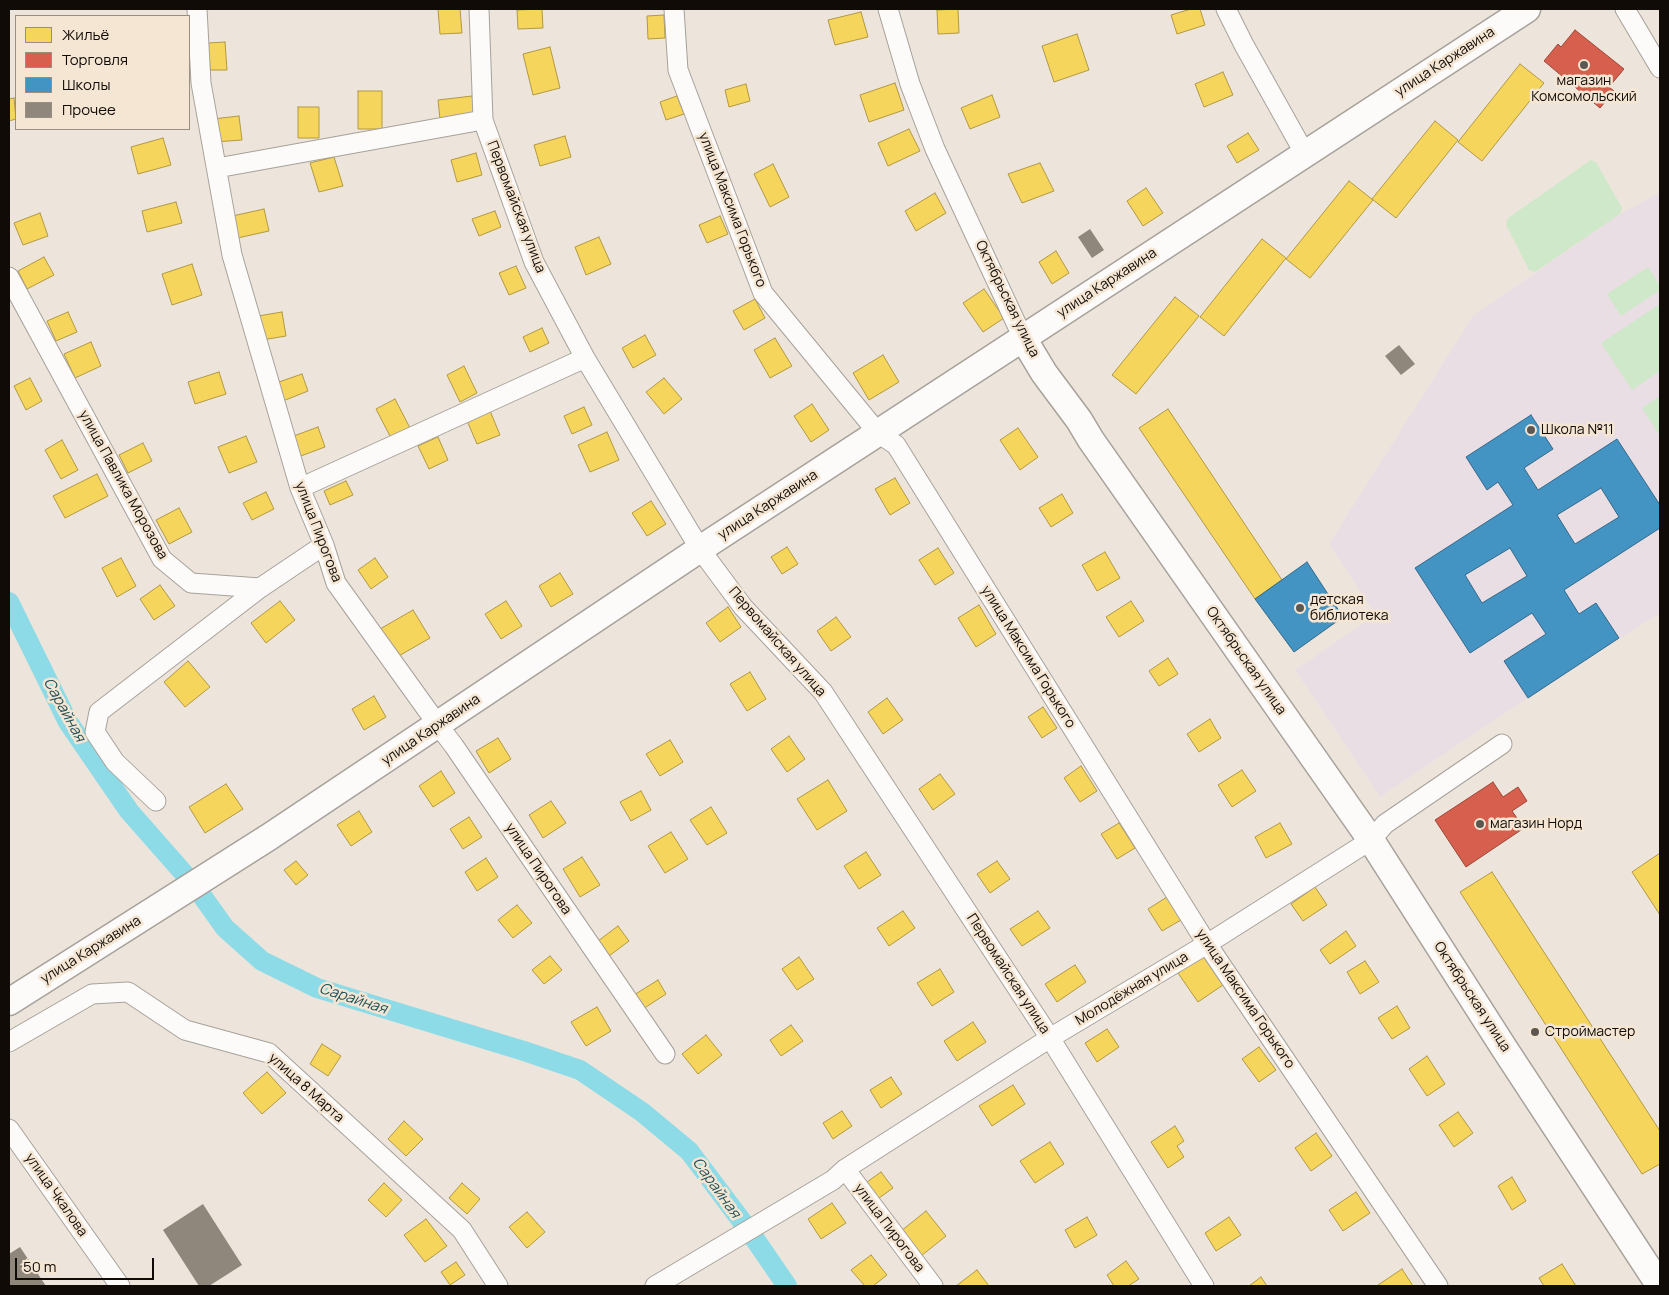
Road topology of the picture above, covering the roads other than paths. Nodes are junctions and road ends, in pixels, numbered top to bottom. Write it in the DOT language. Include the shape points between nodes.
graph roads {
  1 [pos="197,9"];
  2 [pos="479,9"];
  3 [pos="674,9"];
  4 [pos="888,9"];
  5 [pos="1226,9"];
  6 [pos="1527,9"];
  7 [pos="1625,9"];
  8 [pos="1660,68"];
  9 [pos="483,120"];
  10 [pos="1305,154"];
  11 [pos="217,168"];
  12 [pos="9,277"];
  13 [pos="1024,338"];
  14 [pos="585,358"];
  15 [pos="878,433"];
  16 [pos="300,488"];
  17 [pos="324,545"];
  18 [pos="700,550"];
  19 [pos="260,588"];
  20 [pos="438,725"];
  21 [pos="1502,744"];
  22 [pos="156,801"];
  23 [pos="1371,840"];
  24 [pos="1208,944"];
  25 [pos="9,1002"];
  26 [pos="1050,1038"];
  27 [pos="9,1042"];
  28 [pos="665,1054"];
  29 [pos="9,1128"];
  30 [pos="839,1175"];
  31 [pos="120,1286"];
  32 [pos="498,1286"];
  33 [pos="655,1286"];
  34 [pos="932,1286"];
  35 [pos="1204,1286"];
  36 [pos="1438,1286"];
  37 [pos="1660,1286"];
  1 -- 11 [label="street, улица Пирогова" via="201,84"];
  2 -- 9 [label="street, Первомайская улица"];
  3 -- 15 [label="street, улица Максима Горького" via="678,70 763,293"];
  4 -- 13 [label="street, Октябрьская улица" via="910,84 936,148"];
  5 -- 10 [label="street"];
  6 -- 10 [label="street, улица Каржавина"];
  7 -- 8 [label="street"];
  9 -- 11 [label="street"];
  9 -- 14 [label="street, Первомайская улица" via="534,262"];
  10 -- 13 [label="street, улица Каржавина"];
  11 -- 16 [label="street, улица Пирогова" via="232,255"];
  12 -- 19 [label="street, улица Павлика Морозова" via="162,559 191,583"];
  13 -- 15 [label="street, улица Каржавина"];
  13 -- 23 [label="street, Октябрьская улица" via="1090,440"];
  14 -- 16 [label="street"];
  14 -- 18 [label="street, Первомайская улица"];
  15 -- 18 [label="street, улица Каржавина"];
  15 -- 24 [label="street, улица Максима Горького" via="896,445"];
  16 -- 17 [label="street, улица Пирогова"];
  17 -- 19 [label="street"];
  17 -- 20 [label="street, улица Пирогова" via="336,583"];
  18 -- 20 [label="street, улица Каржавина"];
  18 -- 26 [label="street, Первомайская улица" via="743,607 823,692"];
  19 -- 22 [label="street" via="99,712 95,732 115,762"];
  20 -- 25 [label="street, улица Каржавина"];
  20 -- 28 [label="street, улица Пирогова"];
  21 -- 23 [label="street, Молодёжная улица" via="1385,824"];
  23 -- 24 [label="street, Молодёжная улица"];
  23 -- 37 [label="street, Октябрьская улица"];
  24 -- 26 [label="street, Молодёжная улица"];
  24 -- 36 [label="street, улица Максима Горького"];
  26 -- 30 [label="street, Молодёжная улица"];
  26 -- 35 [label="street, Первомайская улица"];
  27 -- 32 [label="street, улица 8 Марта" via="92,994 128,992 185,1030 269,1053 462,1230"];
  29 -- 31 [label="street, улица Чкалова"];
  30 -- 33 [label="street, Молодёжная улица"];
  30 -- 34 [label="street, улица Пирогова"];
}
